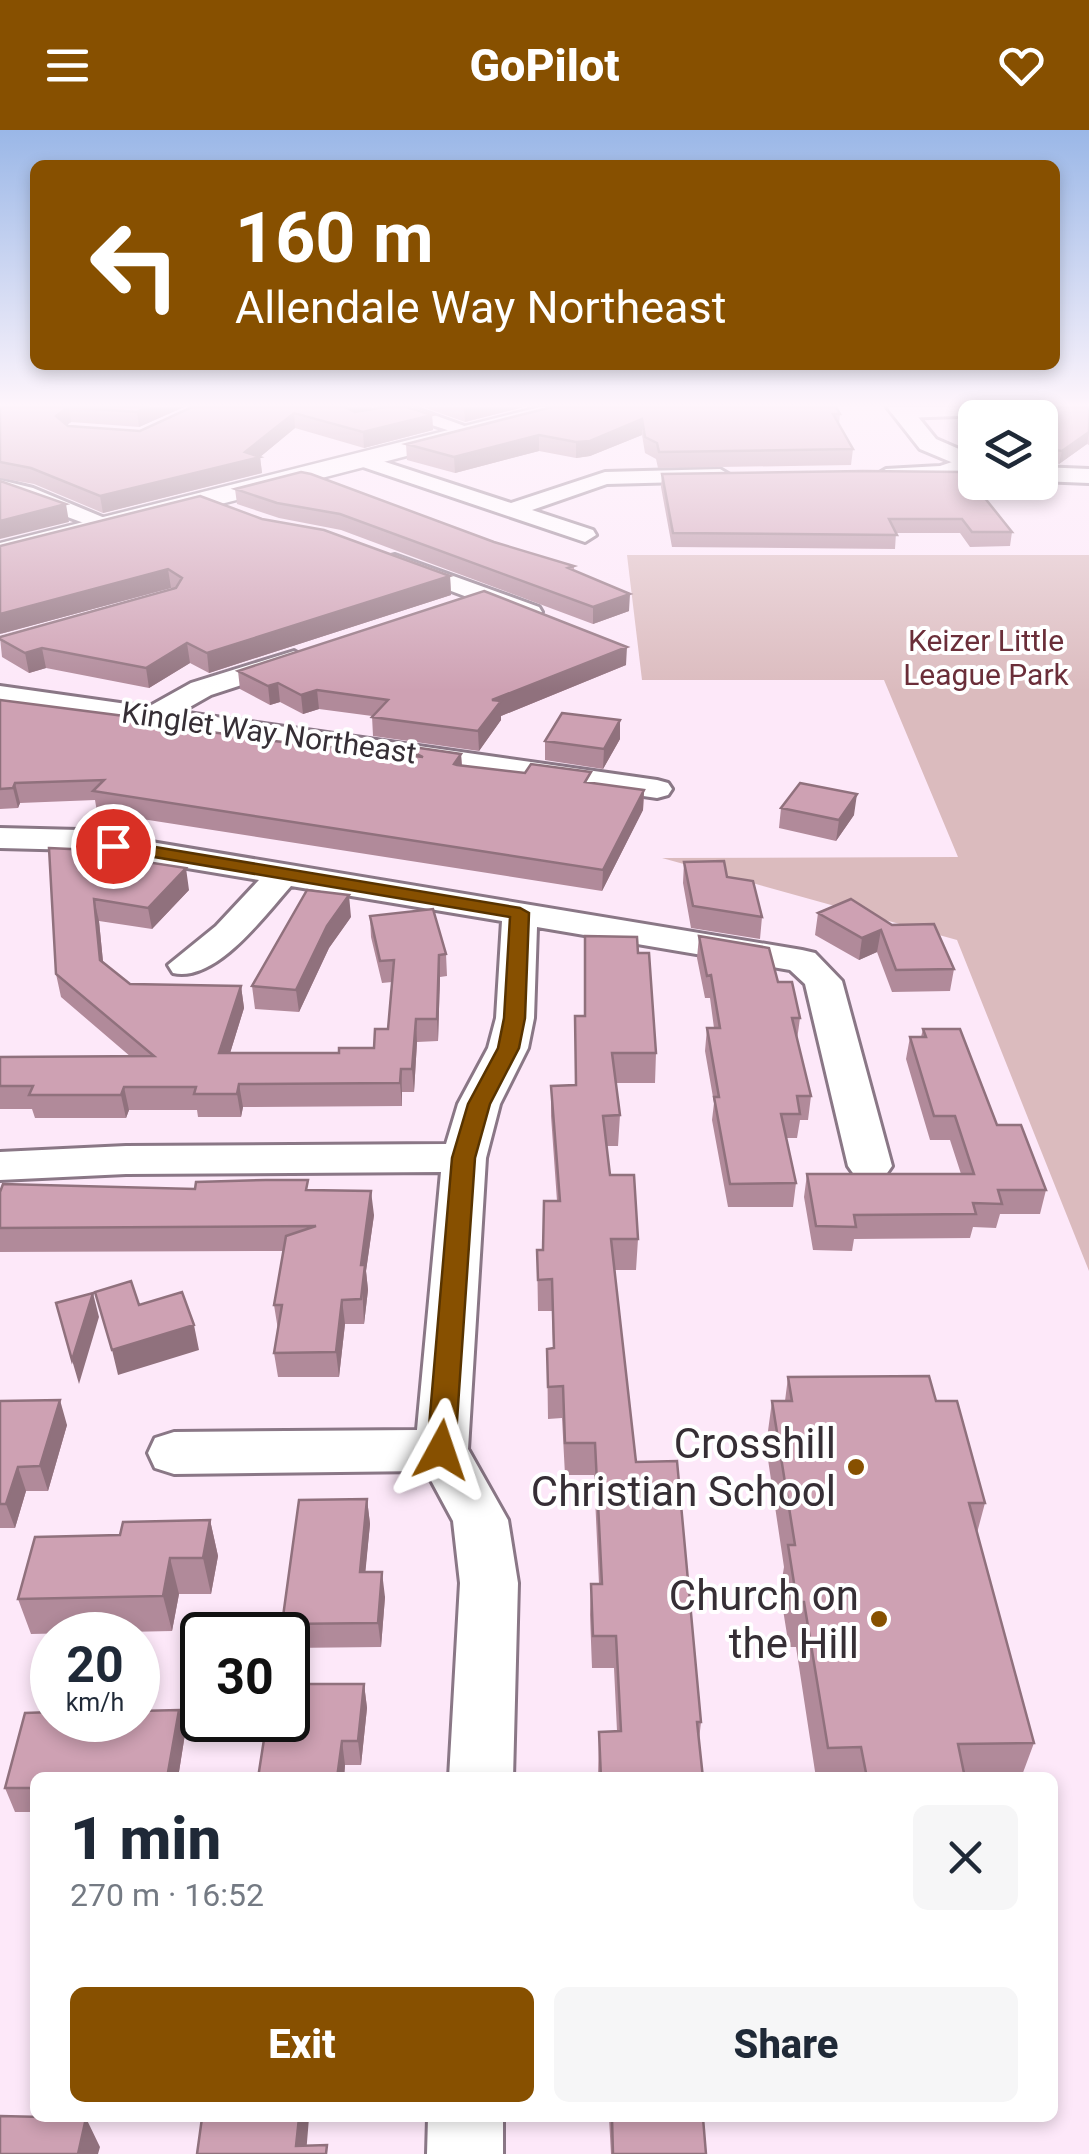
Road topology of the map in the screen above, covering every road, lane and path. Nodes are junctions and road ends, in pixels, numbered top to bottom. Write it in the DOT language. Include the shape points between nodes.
graph roads {
  1 [pos="50,501"];
  2 [pos="198,501"];
  3 [pos="201,501"];
  4 [pos="486,501"];
  5 [pos="537,501"];
  6 [pos="512,510"];
  7 [pos="242,516"];
  8 [pos="108,524"];
  9 [pos="585,535"];
  10 [pos="366,551"];
  11 [pos="0,552"];
  12 [pos="484,596"];
  13 [pos="446,609"];
  14 [pos="554,622"];
  15 [pos="314,652"];
  16 [pos="0,694"];
  17 [pos="153,716"];
  18 [pos="657,789"];
  19 [pos="0,838"];
  20 [pos="284,874"];
  21 [pos="520,913"];
  22 [pos="186,965"];
  23 [pos="464,1158"];
  24 [pos="0,1166"];
  25 [pos="870,1166"];
  26 [pos="441,1450"];
  27 [pos="174,1453"];
  28 [pos="480,1772"];
  29 [pos="466,2122"];
  30 [pos="465,2154"];
  1 -- 8 [label="street"];
  2 -- 8 [label="main road"];
  3 -- 7 [label="street"];
  4 -- 6 [label="street"];
  5 -- 6 [label="street"];
  6 -- 9 [label="street"];
  8 -- 11 [label="main road"];
  10 -- 12 [label="street"];
  12 -- 13 [label="street"];
  12 -- 14 [label="street"];
  15 -- 17 [label="street" via="201,689"];
  16 -- 17 [label="street, Kinglet Way Northeast"];
  17 -- 18 [label="street, Kinglet Way Northeast"];
  19 -- 20 [label="street" via="79,840"];
  20 -- 21 [label="street"];
  20 -- 22 [label="street" via="229,934"];
  21 -- 23 [label="street" via="508,1048 479,1104"];
  21 -- 25 [label="street" via="787,957 815,970"];
  23 -- 24 [label="street"];
  23 -- 26 [label="street"];
  26 -- 27 [label="street"];
  26 -- 28 [label="street" via="480,1520 488,1582"];
  29 -- 30 [label="street"];
}
